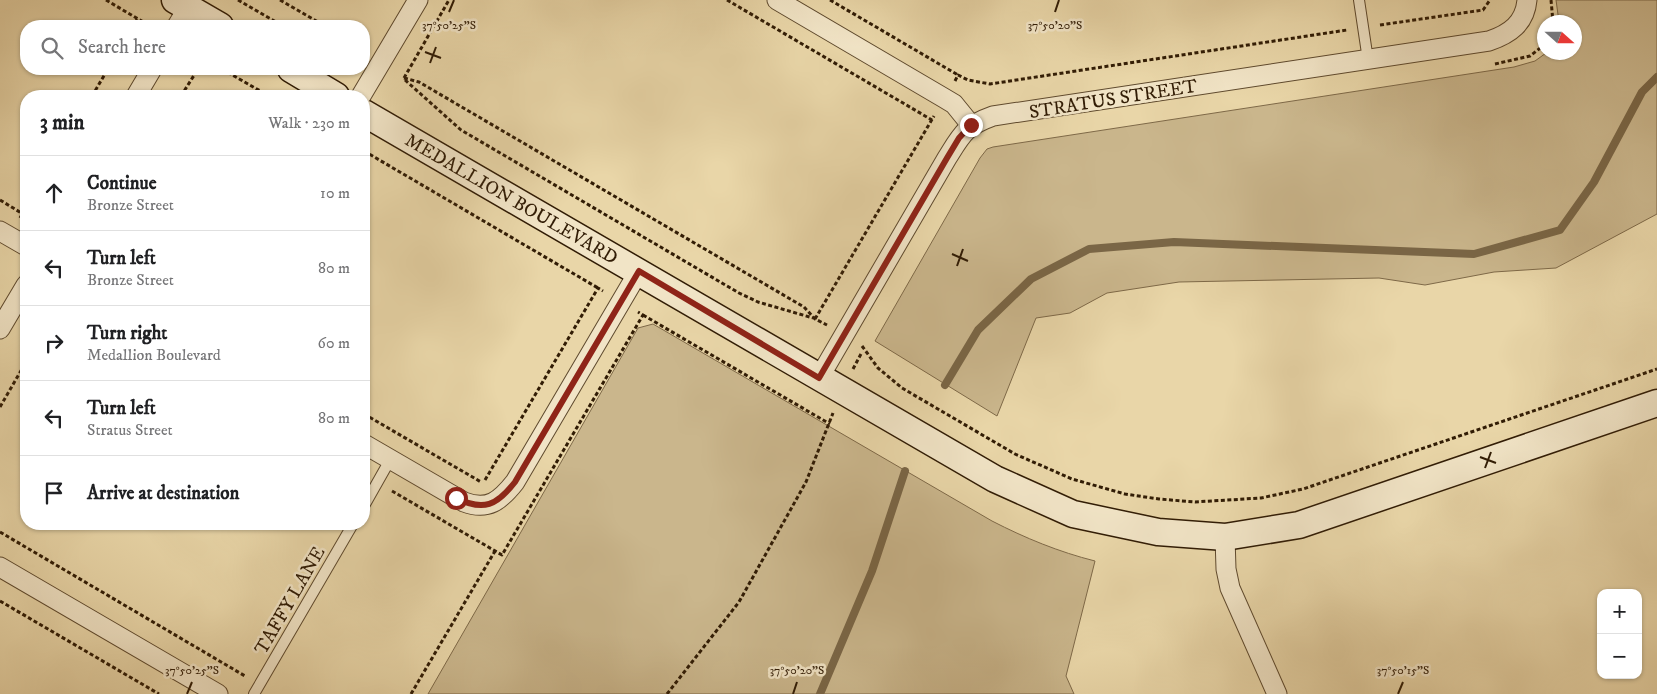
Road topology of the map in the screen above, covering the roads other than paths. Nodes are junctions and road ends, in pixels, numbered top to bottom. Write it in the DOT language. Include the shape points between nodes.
graph roads {
  1 [pos="418,0"];
  2 [pos="777,0"];
  3 [pos="1359,0"];
  4 [pos="1526,0"];
  5 [pos="180,11"];
  6 [pos="204,20"];
  7 [pos="1368,60"];
  8 [pos="148,75"];
  9 [pos="301,75"];
  10 [pos="140,90"];
  11 [pos="326,90"];
  12 [pos="366,90"];
  13 [pos="370,116"];
  14 [pos="971,125"];
  15 [pos="0,232"];
  16 [pos="20,243"];
  17 [pos="639,271"];
  18 [pos="20,294"];
  19 [pos="0,329"];
  20 [pos="830,384"];
  21 [pos="1657,403"];
  22 [pos="370,448"];
  23 [pos="390,460"];
  24 [pos="370,495"];
  25 [pos="350,530"];
  26 [pos="1225,537"];
  27 [pos="0,567"];
  28 [pos="218,694"];
  29 [pos="254,694"];
  30 [pos="1276,694"];
  1 -- 12 [label="street"];
  2 -- 14 [label="street" via="954,104"];
  3 -- 7 [label="lane"];
  4 -- 7 [label="street, STRATUS STREET" via="1518,25 1489,41"];
  5 -- 6 [label="street"];
  7 -- 14 [label="street, STRATUS STREET" via="993,116"];
  8 -- 10 [label="street"];
  9 -- 11 [label="street"];
  13 -- 17 [label="street, MEDALLION BOULEVARD"];
  14 -- 20 [label="street, STRATUS STREET" via="951,151"];
  15 -- 16 [label="street"];
  17 -- 20 [label="street, MEDALLION BOULEVARD"];
  17 -- 23 [label="street" via="515,482 497,501 489,505 472,505"];
  18 -- 19 [label="street"];
  20 -- 26 [label="street, MEDALLION BOULEVARD" via="995,479 1073,514 1158,532"];
  21 -- 26 [label="street, MEDALLION BOULEVARD" via="1298,525"];
  22 -- 23 [label="street"];
  23 -- 24 [label="lane"];
  25 -- 29 [label="lane, TAFFY LANE"];
  26 -- 30 [label="street" via="1230,588"];
  27 -- 28 [label="street"];
}
